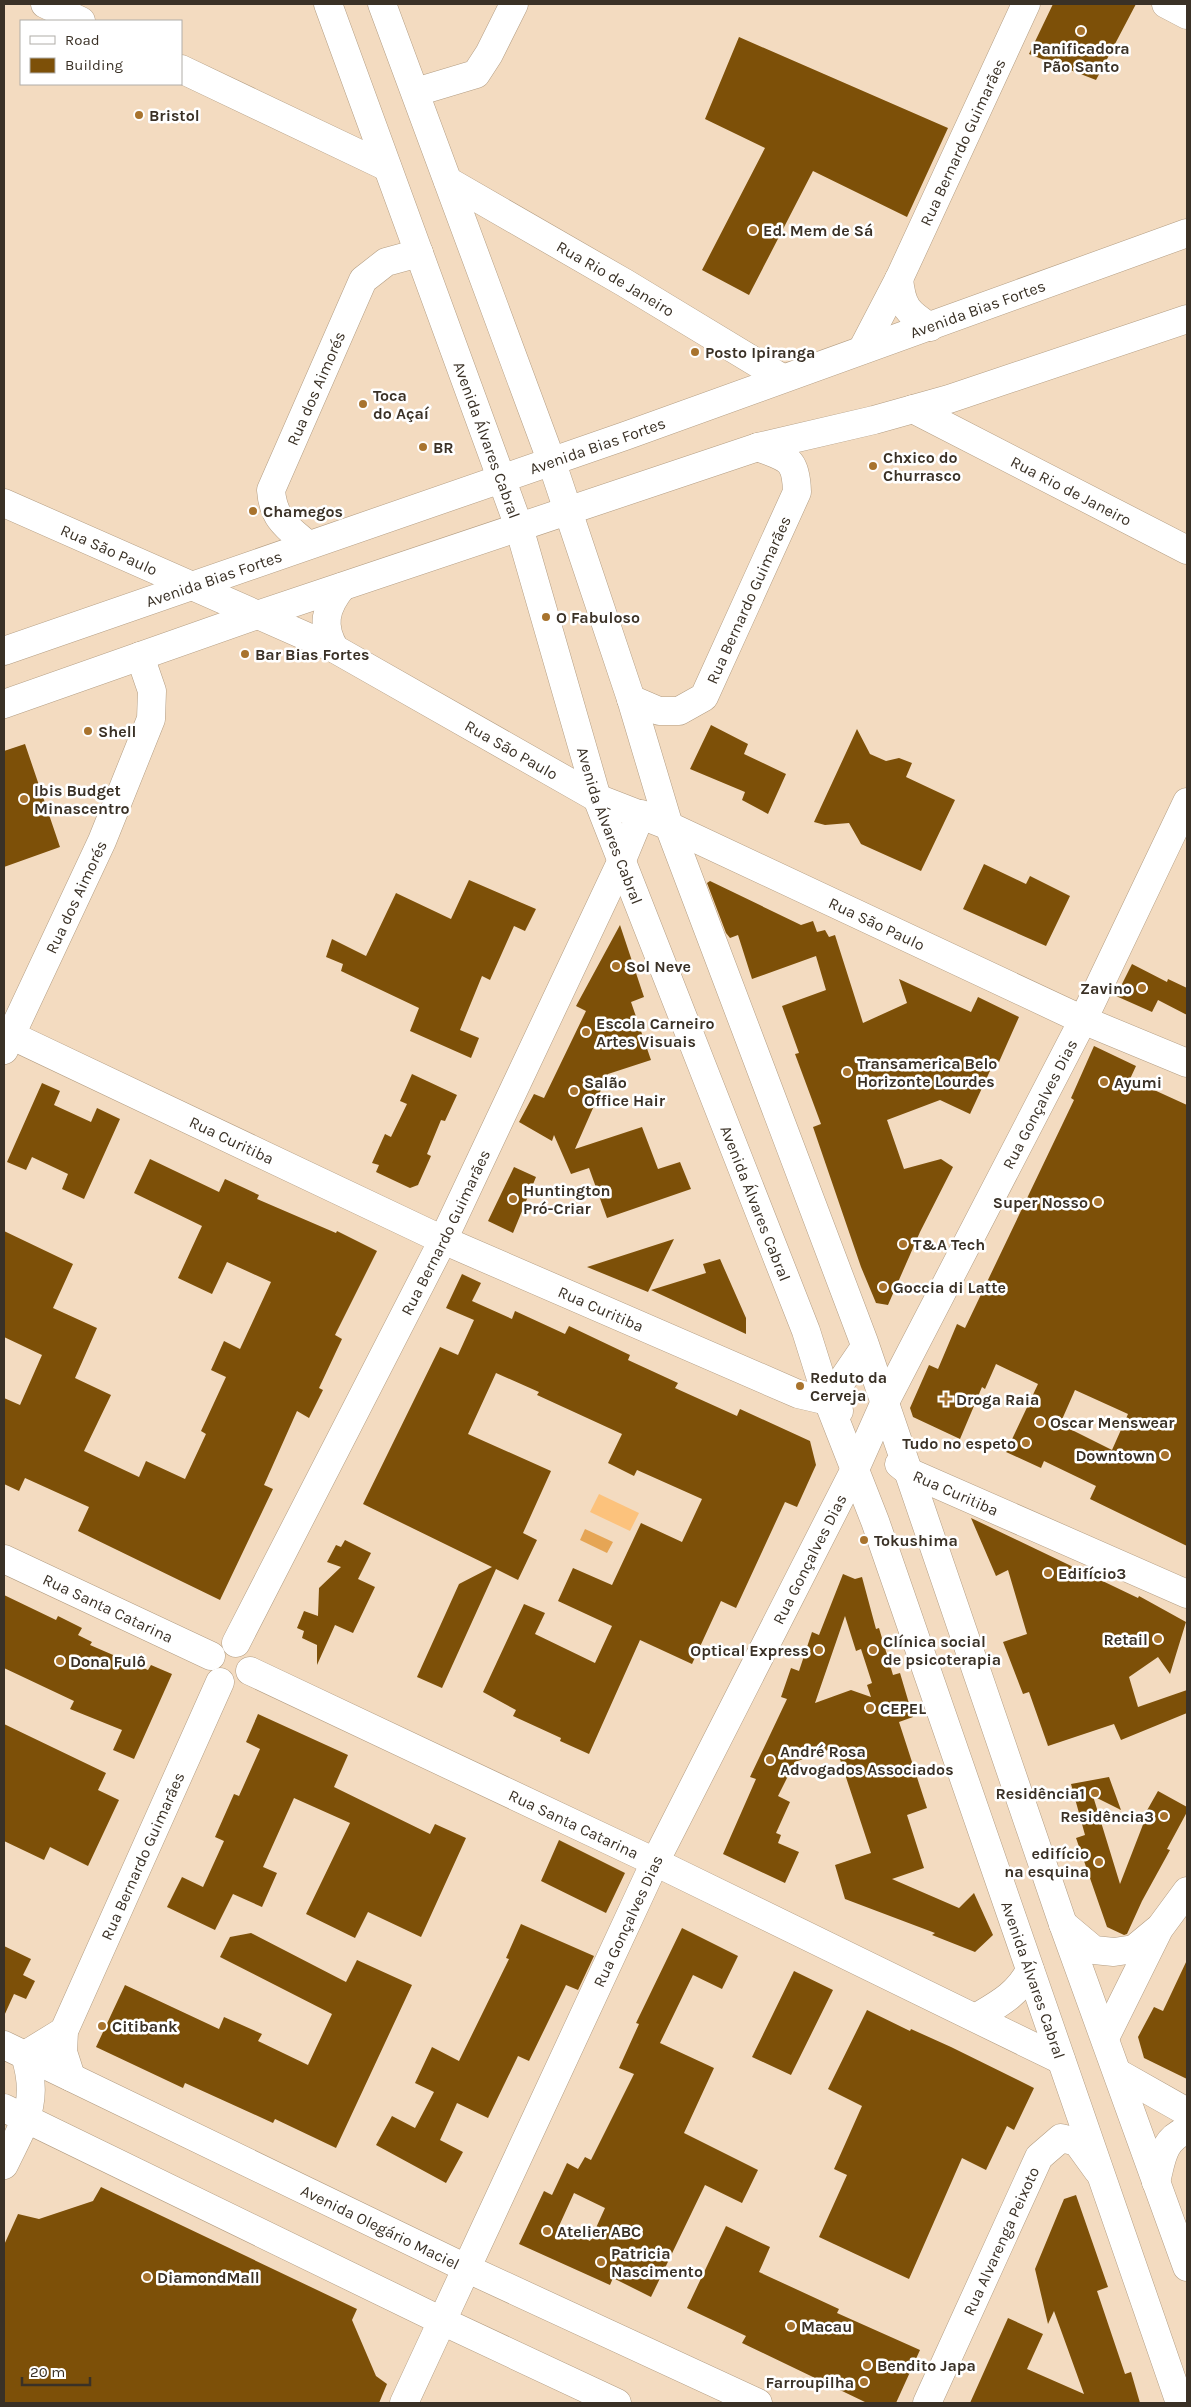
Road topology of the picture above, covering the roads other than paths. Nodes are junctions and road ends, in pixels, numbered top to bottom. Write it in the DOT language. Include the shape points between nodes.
graph roads {
  1 [pos="45,4"];
  2 [pos="328,4"];
  3 [pos="382,4"];
  4 [pos="514,4"];
  5 [pos="1026,4"];
  6 [pos="1166,4"];
  7 [pos="1187,15"];
  8 [pos="79,20"];
  9 [pos="182,69"];
  10 [pos="416,92"];
  11 [pos="387,167"];
  12 [pos="448,181"];
  13 [pos="1187,234"];
  14 [pos="419,254"];
  15 [pos="899,280"];
  16 [pos="1187,318"];
  17 [pos="930,327"];
  18 [pos="862,350"];
  19 [pos="782,378"];
  20 [pos="949,399"];
  21 [pos="912,409"];
  22 [pos="956,429"];
  23 [pos="758,447"];
  24 [pos="551,460"];
  25 [pos="501,477"];
  26 [pos="4,503"];
  27 [pos="568,511"];
  28 [pos="519,527"];
  29 [pos="308,545"];
  30 [pos="1187,550"];
  31 [pos="194,586"];
  32 [pos="342,587"];
  33 [pos="257,614"];
  34 [pos="335,649"];
  35 [pos="4,651"];
  36 [pos="140,656"];
  37 [pos="630,699"];
  38 [pos="4,704"];
  39 [pos="597,798"];
  40 [pos="1187,802"];
  41 [pos="641,814"];
  42 [pos="669,826"];
  43 [pos="622,860"];
  44 [pos="1083,1020"];
  45 [pos="6,1039"];
  46 [pos="1187,1063"];
  47 [pos="443,1240"];
  48 [pos="866,1347"];
  49 [pos="828,1401"];
  50 [pos="884,1404"];
  51 [pos="870,1439"];
  52 [pos="856,1468"];
  53 [pos="909,1472"];
  54 [pos="4,1559"];
  55 [pos="1187,1594"];
  56 [pos="236,1643"];
  57 [pos="212,1656"];
  58 [pos="250,1671"];
  59 [pos="220,1682"];
  60 [pos="655,1862"];
  61 [pos="1187,1892"];
  62 [pos="1063,1924"];
  63 [pos="1159,1929"];
  64 [pos="1030,1970"];
  65 [pos="977,2017"];
  66 [pos="64,2031"];
  67 [pos="1105,2038"];
  68 [pos="14,2050"];
  69 [pos="1061,2060"];
  70 [pos="1118,2073"];
  71 [pos="71,2077"];
  72 [pos="1187,2112"];
  73 [pos="15,2114"];
  74 [pos="1187,2130"];
  75 [pos="4,2165"];
  76 [pos="1100,2174"];
  77 [pos="1156,2182"];
  78 [pos="1187,2267"];
  79 [pos="468,2269"];
  80 [pos="442,2321"];
  81 [pos="404,2403"];
  82 [pos="617,2403"];
  83 [pos="758,2403"];
  84 [pos="927,2403"];
  85 [pos="1180,2403"];
  1 -- 8 [label="street"];
  2 -- 11 [label="street, Avenida Álvares Cabral"];
  3 -- 10 [label="street"];
  4 -- 10 [label="street" via="476,74"];
  5 -- 15 [label="street, Rua Bernardo Guimarães"];
  6 -- 7 [label="street"];
  9 -- 11 [label="street"];
  10 -- 12 [label="street"];
  11 -- 14 [label="street, Avenida Álvares Cabral"];
  12 -- 19 [label="street, Rua Rio de Janeiro"];
  12 -- 24 [label="street"];
  13 -- 17 [label="street, Avenida Bias Fortes"];
  14 -- 25 [label="street, Avenida Álvares Cabral"];
  14 -- 29 [label="street, Rua dos Aimorés" via="386,262 364,280 271,490 277,516"];
  15 -- 17 [label="street" via="901,299 906,308"];
  15 -- 18 [label="street, Rua Bernardo Guimarães"];
  16 -- 20 [label="street"];
  17 -- 18 [label="street, Avenida Bias Fortes"];
  18 -- 19 [label="street, Avenida Bias Fortes"];
  19 -- 24 [label="street, Avenida Bias Fortes"];
  20 -- 21 [label="street"];
  20 -- 22 [label="street" via="946,412"];
  21 -- 22 [label="street, Rua Rio de Janeiro"];
  21 -- 23 [label="street"];
  22 -- 30 [label="street, Rua Rio de Janeiro"];
  23 -- 27 [label="street"];
  23 -- 37 [label="street, Rua Bernardo Guimarães" via="789,459 797,474 797,492 704,697 679,711 659,711"];
  24 -- 25 [label="street, Avenida Bias Fortes"];
  24 -- 27 [label="street"];
  25 -- 28 [label="street, Avenida Álvares Cabral"];
  25 -- 29 [label="street, Avenida Bias Fortes"];
  26 -- 31 [label="street, Rua São Paulo"];
  27 -- 28 [label="street"];
  27 -- 37 [label="street"];
  28 -- 32 [label="street"];
  28 -- 39 [label="street, Avenida Álvares Cabral"];
  29 -- 31 [label="street, Avenida Bias Fortes"];
  31 -- 33 [label="street, Rua São Paulo"];
  31 -- 35 [label="street, Avenida Bias Fortes"];
  32 -- 33 [label="street"];
  32 -- 34 [label="street" via="326,613 327,633"];
  33 -- 34 [label="street, Rua São Paulo"];
  33 -- 36 [label="street"];
  34 -- 39 [label="street, Rua São Paulo"];
  36 -- 38 [label="street"];
  36 -- 45 [label="street, Rua dos Aimorés" via="152,691 151,719 102,841"];
  37 -- 42 [label="street"];
  39 -- 41 [label="street, Rua São Paulo"];
  39 -- 43 [label="street, Avenida Álvares Cabral"];
  40 -- 44 [label="street, Rua Gonçalves Dias"];
  41 -- 42 [label="street, Rua São Paulo"];
  41 -- 43 [label="street, Rua Bernardo Guimarães"];
  42 -- 44 [label="street, Rua São Paulo"];
  42 -- 48 [label="street"];
  43 -- 47 [label="street, Rua Bernardo Guimarães"];
  43 -- 49 [label="street, Avenida Álvares Cabral" via="806,1331"];
  44 -- 46 [label="street, Rua São Paulo"];
  44 -- 50 [label="street, Rua Gonçalves Dias"];
  45 -- 47 [label="street, Rua Curitiba"];
  47 -- 49 [label="street, Rua Curitiba" via="798,1394"];
  47 -- 56 [label="street, Rua Bernardo Guimarães"];
  48 -- 49 [label="street"];
  48 -- 50 [label="street"];
  49 -- 51 [label="street, Rua Curitiba"];
  49 -- 52 [label="street, Avenida Álvares Cabral"];
  50 -- 51 [label="street, Rua Gonçalves Dias"];
  50 -- 53 [label="street"];
  51 -- 52 [label="street, Rua Gonçalves Dias"];
  51 -- 53 [label="street, Rua Curitiba"];
  52 -- 60 [label="street, Rua Gonçalves Dias"];
  52 -- 64 [label="street, Avenida Álvares Cabral"];
  53 -- 55 [label="street, Rua Curitiba"];
  53 -- 62 [label="street"];
  54 -- 57 [label="street, Rua Santa Catarina"];
  56 -- 57 [label="street" via="224,1644"];
  56 -- 58 [label="street" via="246,1649 251,1659"];
  57 -- 59 [label="street" via="212,1673"];
  58 -- 59 [label="street" via="243,1680 232,1684"];
  58 -- 60 [label="street, Rua Santa Catarina"];
  59 -- 66 [label="street, Rua Bernardo Guimarães"];
  60 -- 65 [label="street, Rua Santa Catarina"];
  60 -- 79 [label="street, Rua Gonçalves Dias"];
  61 -- 63 [label="street"];
  62 -- 63 [label="street" via="1094,1950 1114,1952 1134,1949"];
  62 -- 67 [label="street"];
  63 -- 67 [label="street"];
  64 -- 65 [label="street" via="1023,1983 1008,1998"];
  64 -- 69 [label="street, Avenida Álvares Cabral"];
  65 -- 69 [label="street, Rua Santa Catarina"];
  66 -- 68 [label="street"];
  66 -- 71 [label="street, Rua Bernardo Guimarães" via="63,2052"];
  67 -- 70 [label="street"];
  68 -- 71 [label="street, Avenida Olegário Maciel"];
  68 -- 73 [label="street" via="33,2088"];
  69 -- 76 [label="street, Avenida Álvares Cabral"];
  70 -- 72 [label="street"];
  70 -- 77 [label="street"];
  71 -- 79 [label="street, Avenida Olegário Maciel"];
  73 -- 75 [label="street"];
  73 -- 80 [label="street"];
  74 -- 77 [label="street" via="1165,2147"];
  76 -- 84 [label="street, Rua Alvarenga Peixoto" via="1077,2142 1061,2138 1039,2157"];
  76 -- 85 [label="street, Avenida Álvares Cabral"];
  77 -- 78 [label="street"];
  79 -- 80 [label="street, Rua Gonçalves Dias"];
  79 -- 83 [label="street, Avenida Olegário Maciel"];
  80 -- 81 [label="street, Rua Gonçalves Dias"];
  80 -- 82 [label="street"];
}
